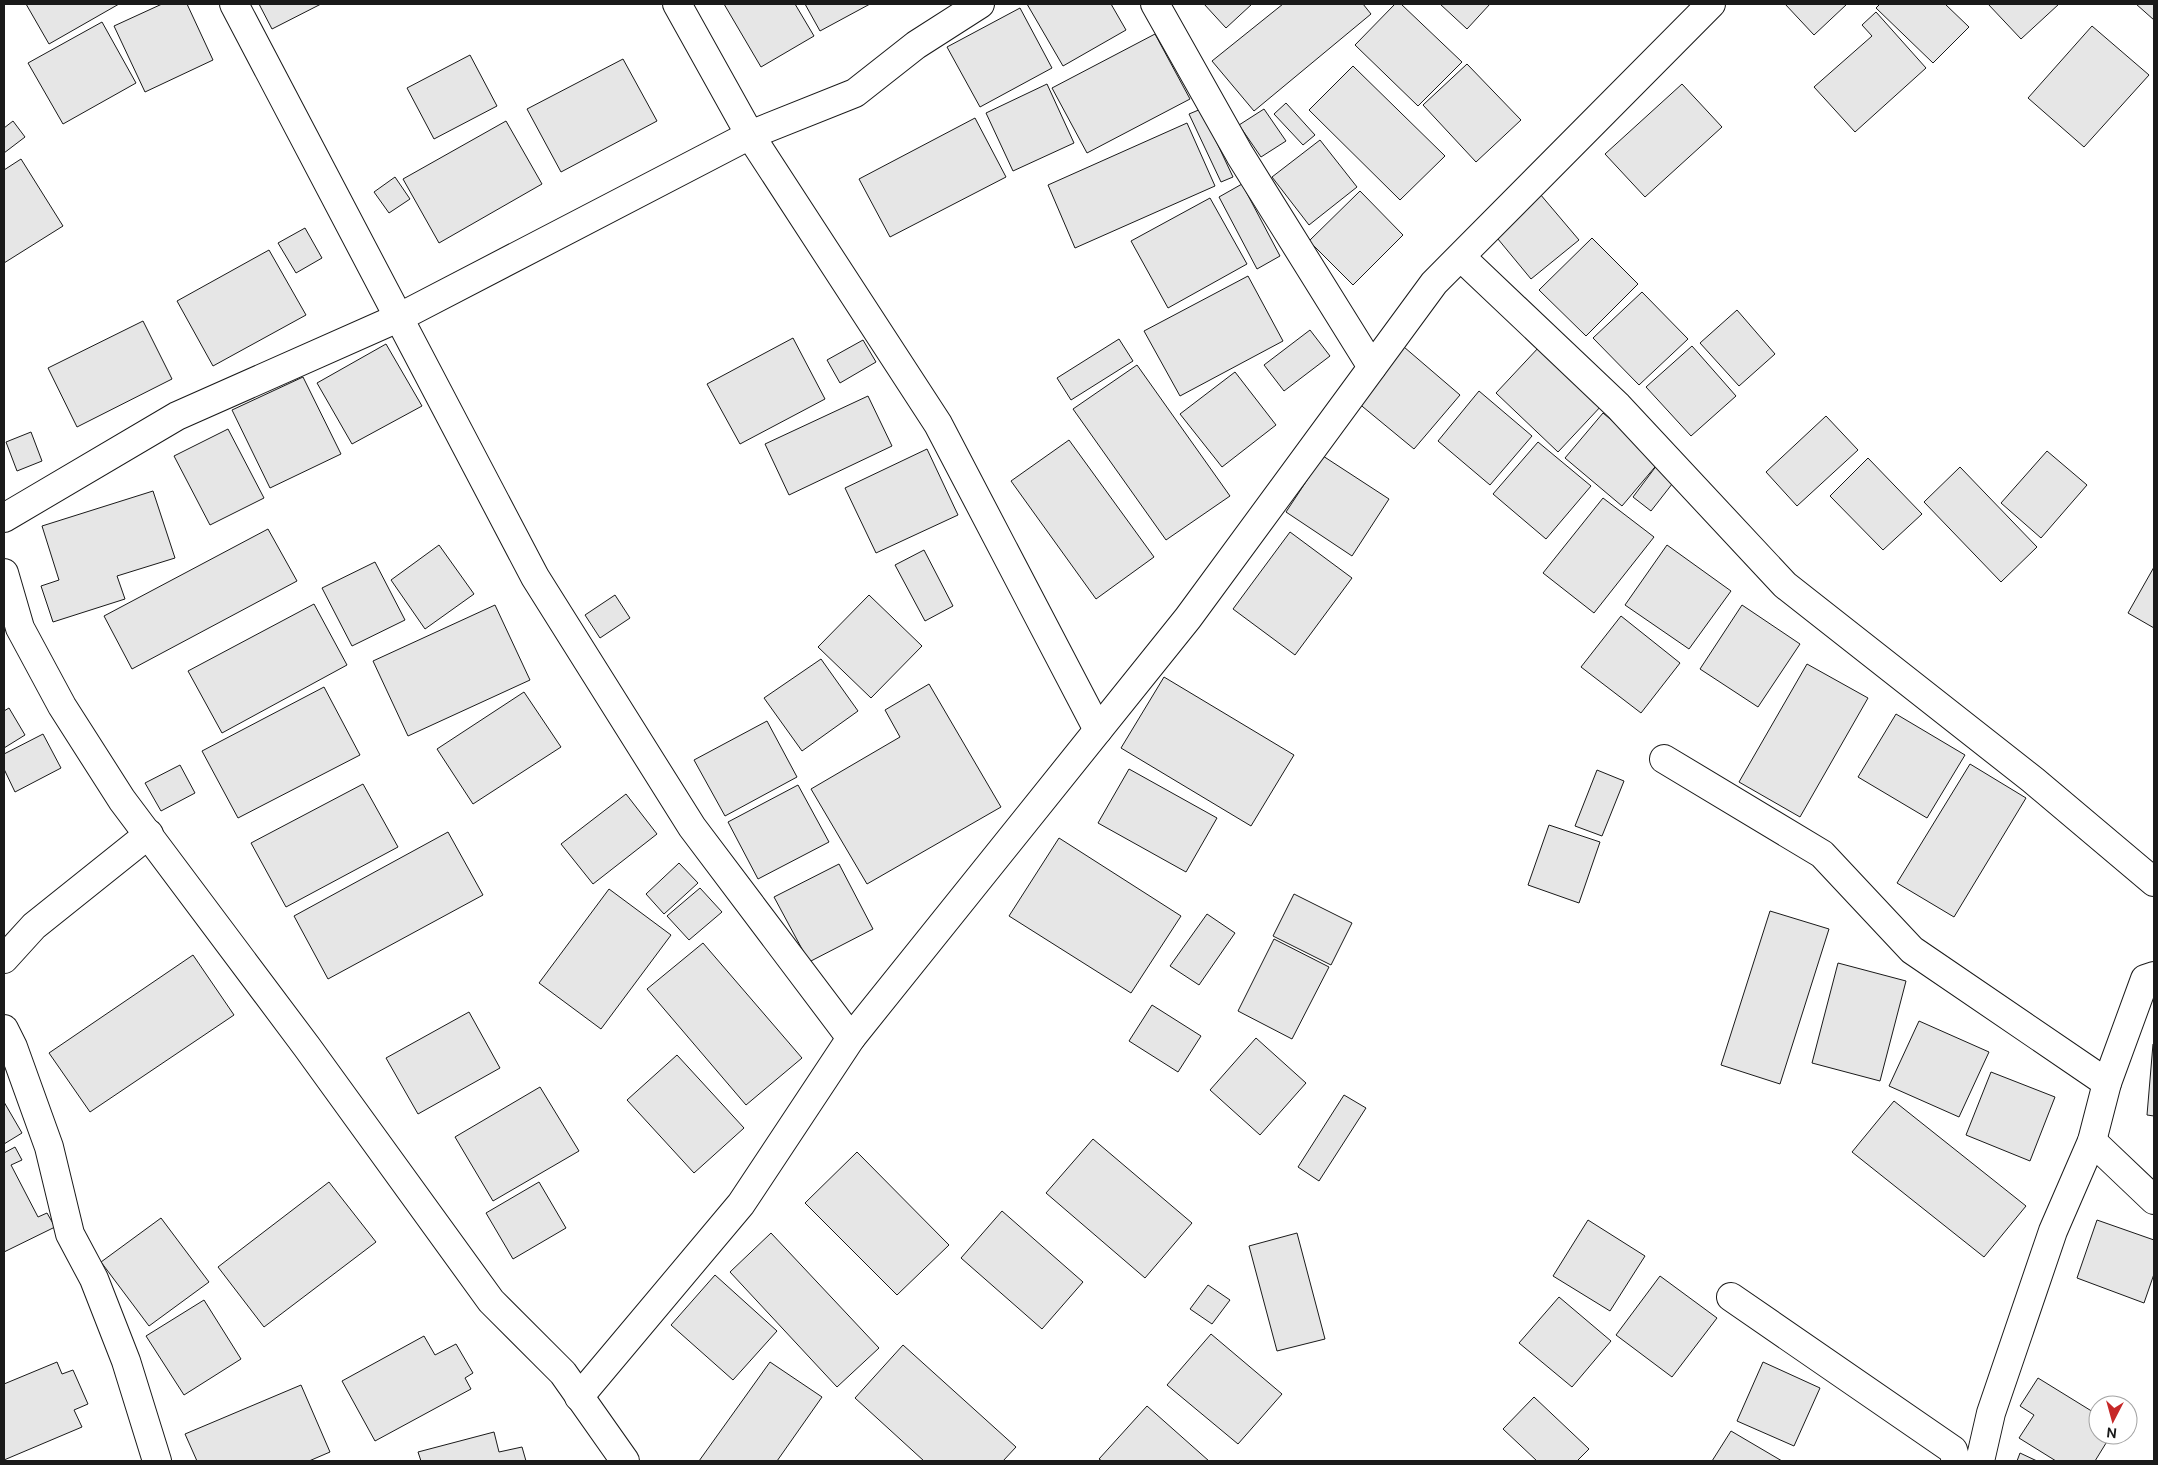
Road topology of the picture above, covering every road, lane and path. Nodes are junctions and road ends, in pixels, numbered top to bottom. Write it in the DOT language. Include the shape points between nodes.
graph roads {
  1 [pos="234,4"];
  2 [pos="677,4"];
  3 [pos="980,4"];
  4 [pos="1155,4"];
  5 [pos="1711,4"];
  6 [pos="750,135"];
  7 [pos="1461,257"];
  8 [pos="398,318"];
  9 [pos="1372,367"];
  10 [pos="4,518"];
  11 [pos="4,573"];
  12 [pos="1098,730"];
  13 [pos="1664,759"];
  14 [pos="148,834"];
  15 [pos="2154,882"];
  16 [pos="4,959"];
  17 [pos="2154,976"];
  18 [pos="4,1029"];
  19 [pos="852,1038"];
  20 [pos="2107,1083"];
  21 [pos="2092,1141"];
  22 [pos="2154,1200"];
  23 [pos="1731,1298"];
  24 [pos="579,1396"];
  25 [pos="157,1461"];
  26 [pos="625,1461"];
  27 [pos="1956,1461"];
  28 [pos="1980,1461"];
  1 -- 8 [label="street"];
  2 -- 6 [label="street"];
  3 -- 6 [label="street" via="916,45 855,93"];
  4 -- 9 [label="street" via="1240,155"];
  5 -- 7 [label="street"];
  6 -- 8 [label="street"];
  6 -- 12 [label="street" via="938,424"];
  7 -- 9 [label="street" via="1434,283"];
  7 -- 15 [label="street" via="1618,406 1785,585 2033,780"];
  8 -- 10 [label="street" via="176,416"];
  8 -- 19 [label="street" via="535,577 692,827"];
  9 -- 12 [label="street" via="1188,618"];
  11 -- 14 [label="street" via="20,628 62,706 122,800"];
  12 -- 19 [label="street"];
  13 -- 20 [label="street" via="1822,854 1912,950"];
  14 -- 16 [label="street" via="34,926"];
  14 -- 24 [label="street" via="491,1301 564,1373"];
  17 -- 20 [label="street" via="2145,979"];
  18 -- 25 [label="street" via="49,1147 70,1234 94,1280 126,1361"];
  19 -- 24 [label="street" via="741,1204"];
  20 -- 21 [label="street"];
  21 -- 22 [label="street"];
  21 -- 28 [label="street" via="2053,1231 1991,1413"];
  23 -- 27 [label="street" via="1954,1450"];
  24 -- 26 [label="street"];
}
